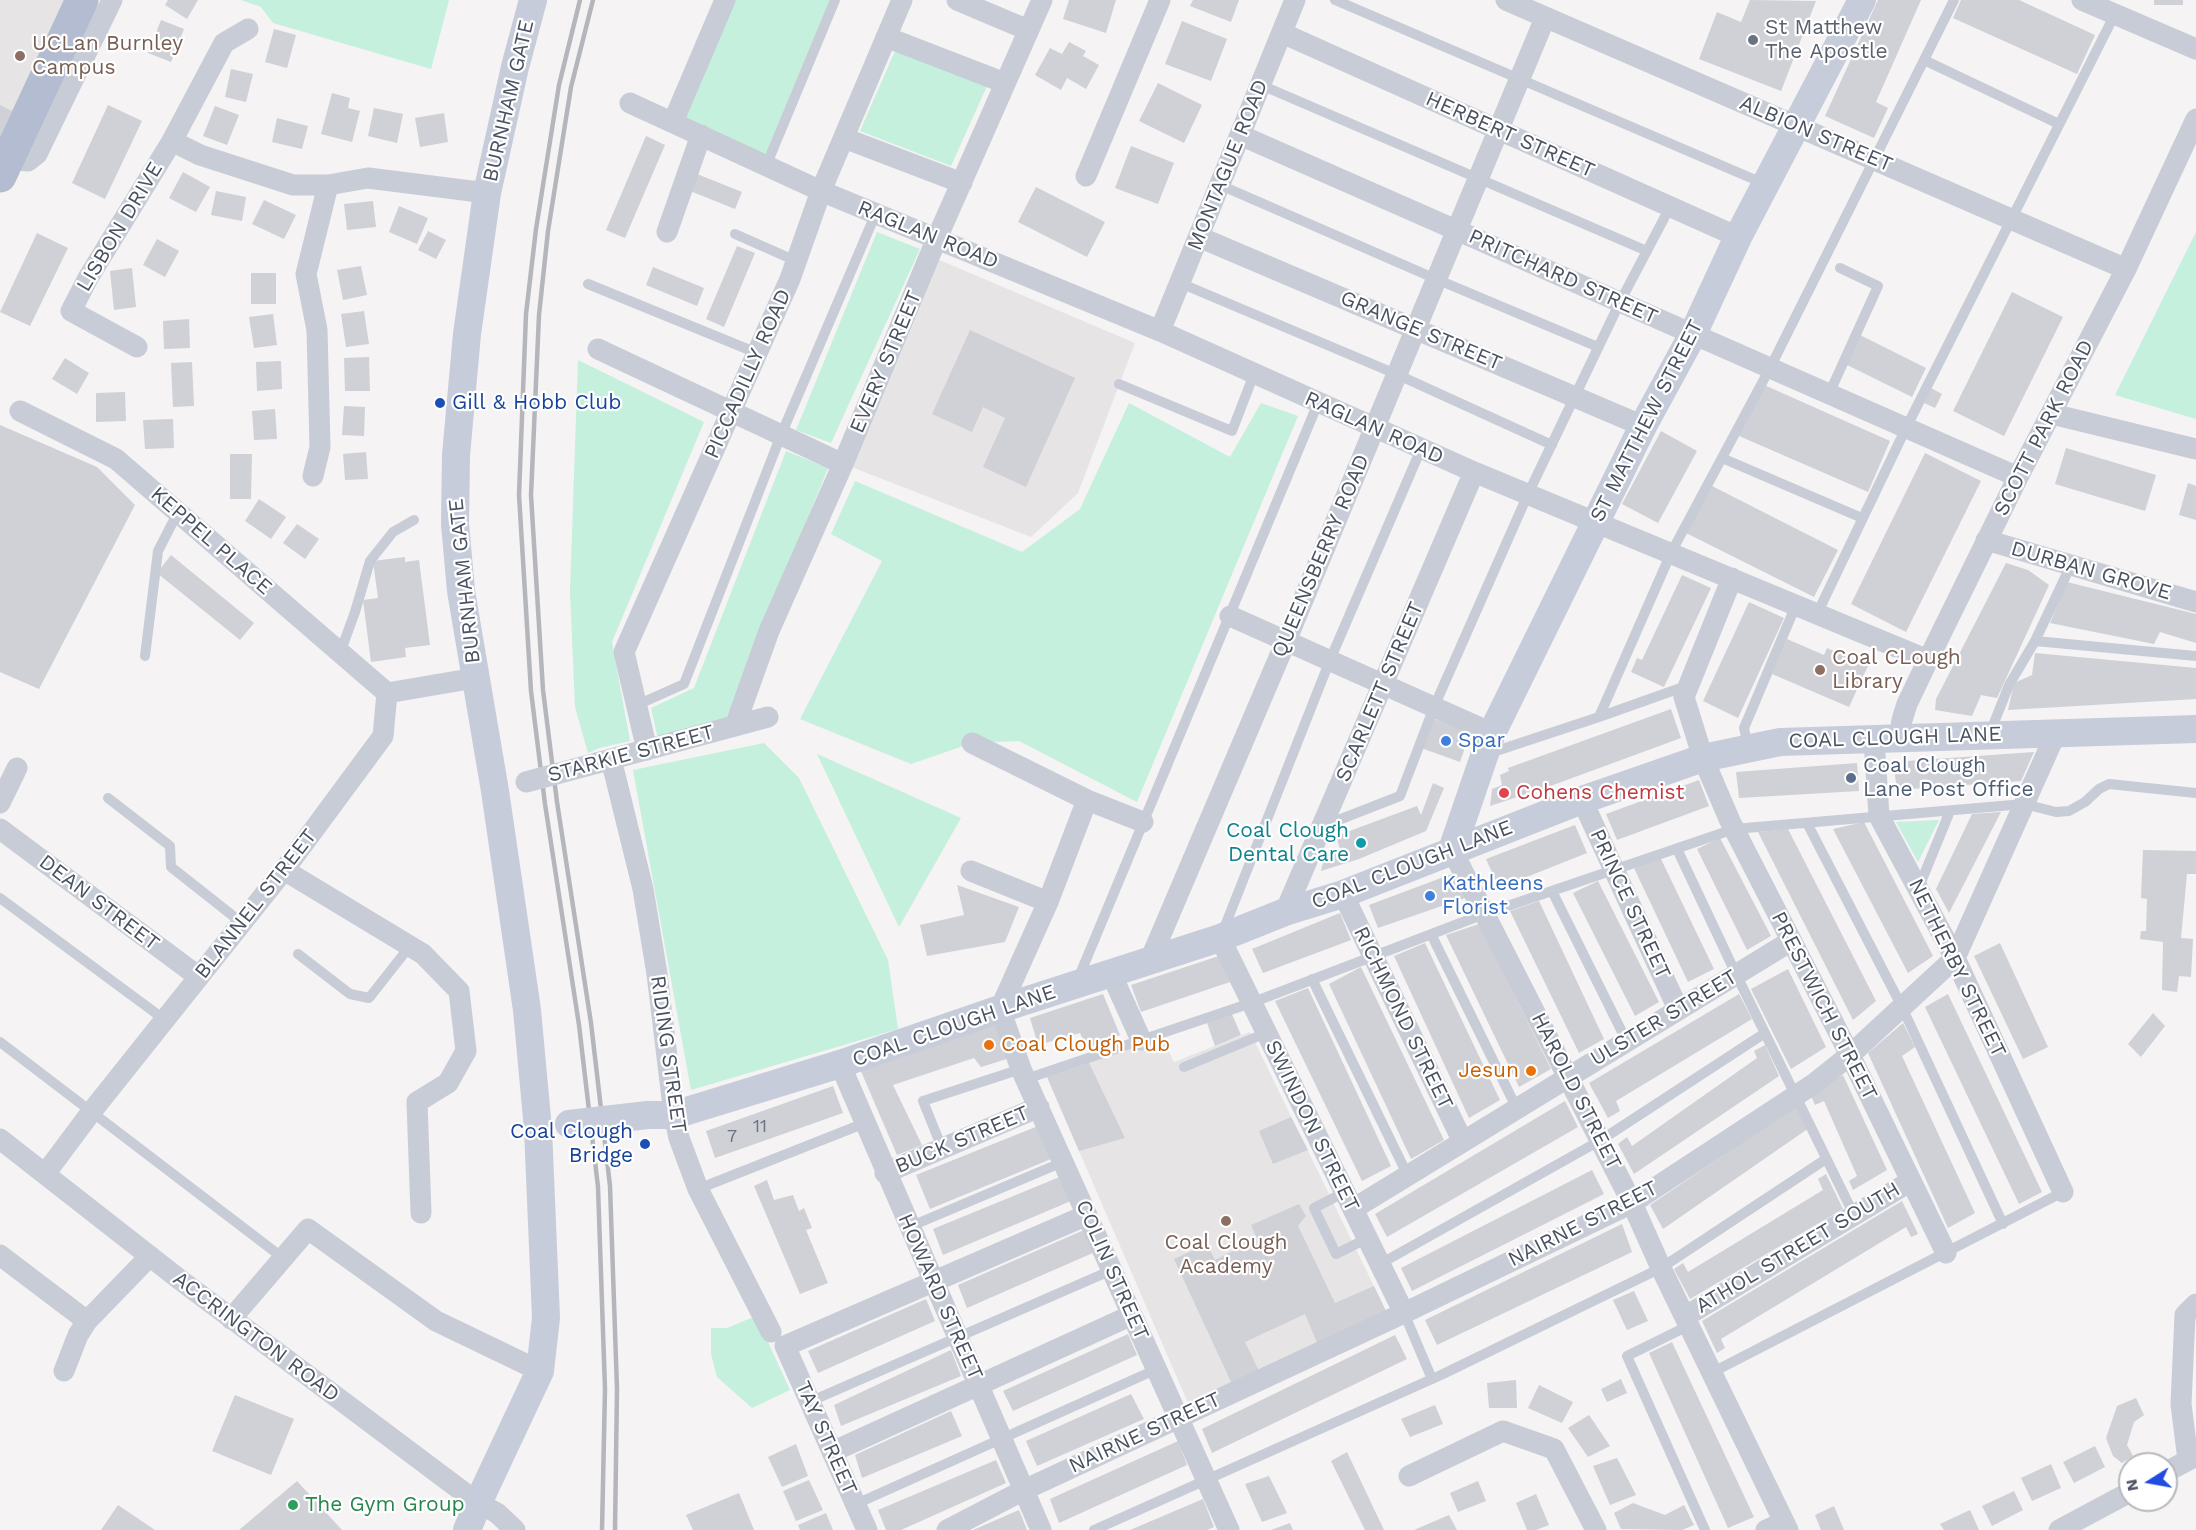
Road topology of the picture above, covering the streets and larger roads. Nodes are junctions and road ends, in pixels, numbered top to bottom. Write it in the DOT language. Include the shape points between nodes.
graph roads {
  1 [pos="82,0"];
  2 [pos="112,0"];
  3 [pos="533,0"];
  4 [pos="725,0"];
  5 [pos="902,0"];
  6 [pos="957,0"];
  7 [pos="1042,0"];
  8 [pos="1160,0"];
  9 [pos="1295,0"];
  10 [pos="1506,0"];
  11 [pos="1862,0"];
  12 [pos="2082,0"];
  13 [pos="1545,18"];
  14 [pos="248,30"];
  15 [pos="1028,30"];
  16 [pos="1282,33"];
  17 [pos="886,37"];
  18 [pos="2196,49"];
  19 [pos="1005,83"];
  20 [pos="630,103"];
  21 [pos="2196,119"];
  22 [pos="673,122"];
  23 [pos="1797,125"];
  24 [pos="1498,129"];
  25 [pos="701,135"];
  26 [pos="1240,135"];
  27 [pos="844,138"];
  28 [pos="172,141"];
  29 [pos="4,168"];
  30 [pos="1086,176"];
  31 [pos="962,183"];
  32 [pos="328,185"];
  33 [pos="821,191"];
  34 [pos="487,193"];
  35 [pos="1457,230"];
  36 [pos="667,232"];
  37 [pos="1199,237"];
  38 [pos="1738,237"];
  39 [pos="937,238"];
  40 [pos="2126,269"];
  41 [pos="1414,328"];
  42 [pos="1160,331"];
  43 [pos="1693,334"];
  44 [pos="137,347"];
  45 [pos="598,349"];
  46 [pos="20,411"];
  47 [pos="731,413"];
  48 [pos="2052,414"];
  49 [pos="1643,426"];
  50 [pos="1374,428"];
  51 [pos="2196,449"];
  52 [pos="843,464"];
  53 [pos="1474,472"];
  54 [pos="313,476"];
  55 [pos="2018,477"];
  56 [pos="1596,522"];
  57 [pos="1986,540"];
  58 [pos="1732,578"];
  59 [pos="2196,602"];
  60 [pos="1230,616"];
  61 [pos="1286,641"];
  62 [pos="1928,660"];
  63 [pos="475,678"];
  64 [pos="1383,684"];
  65 [pos="387,693"];
  66 [pos="768,717"];
  67 [pos="735,726"];
  68 [pos="2196,729"];
  69 [pos="2056,733"];
  70 [pos="1887,739"];
  71 [pos="972,743"];
  72 [pos="1487,744"];
  73 [pos="647,750"];
  74 [pos="1703,758"];
  75 [pos="604,761"];
  76 [pos="17,768"];
  77 [pos="495,791"];
  78 [pos="1087,800"];
  79 [pos="1582,800"];
  80 [pos="0,803"];
  81 [pos="1143,822"];
  82 [pos="0,828"];
  83 [pos="1452,850"];
  84 [pos="284,870"];
  85 [pos="971,872"];
  86 [pos="1343,894"];
  87 [pos="1048,902"];
  88 [pos="1285,912"];
  89 [pos="1220,939"];
  90 [pos="1791,940"];
  91 [pos="1955,958"];
  92 [pos="1150,960"];
  93 [pos="1111,973"];
  94 [pos="199,977"];
  95 [pos="1000,1009"];
  96 [pos="1678,1009"];
  97 [pos="1141,1040"];
  98 [pos="1850,1055"];
  99 [pos="840,1064"];
  100 [pos="1569,1076"];
  101 [pos="1039,1107"];
  102 [pos="661,1115"];
  103 [pos="538,1129"];
  104 [pos="0,1139"];
  105 [pos="1463,1142"];
  106 [pos="885,1173"];
  107 [pos="45,1174"];
  108 [pos="1911,1181"];
  109 [pos="2063,1192"];
  110 [pos="1349,1201"];
  111 [pos="1632,1203"];
  112 [pos="421,1213"];
  113 [pos="1088,1215"];
  114 [pos="1946,1254"];
  115 [pos="0,1255"];
  116 [pos="150,1257"];
  117 [pos="934,1283"];
  118 [pos="2196,1304"];
  119 [pos="1404,1313"];
  120 [pos="1132,1315"];
  121 [pos="231,1318"];
  122 [pos="1688,1320"];
  123 [pos="87,1321"];
  124 [pos="778,1339"];
  125 [pos="64,1371"];
  126 [pos="540,1371"];
  127 [pos="978,1385"];
  128 [pos="1179,1418"];
  129 [pos="832,1452"];
  130 [pos="2192,1458"];
  131 [pos="2178,1466"];
  132 [pos="1409,1476"];
  133 [pos="1024,1490"];
  134 [pos="2118,1498"];
  135 [pos="478,1503"];
  136 [pos="1779,1527"];
  137 [pos="467,1530"];
  138 [pos="515,1530"];
  139 [pos="867,1530"];
  140 [pos="947,1530"];
  141 [pos="1041,1530"];
  142 [pos="1229,1530"];
  143 [pos="1596,1530"];
  144 [pos="2059,1530"];
  1 -- 29 [label="main road"];
  2 -- 29 [label="street" via="37,154"];
  3 -- 34 [label="main road, BURNHAM GATE"];
  4 -- 22 [label="street"];
  5 -- 17 [label="street, PICCADILLY ROAD"];
  6 -- 15 [label="street"];
  7 -- 15 [label="street, EVERY STREET"];
  8 -- 30 [label="street"];
  9 -- 16 [label="street, MONTAGUE ROAD"];
  10 -- 13 [label="street, ALBION STREET"];
  11 -- 23 [label="main road, ST MATTHEW STREET"];
  12 -- 18 [label="street"];
  13 -- 23 [label="street, ALBION STREET"];
  13 -- 24 [label="street, QUEENSBERRY ROAD"];
  14 -- 28 [label="street, LISBON DRIVE" via="224,43"];
  15 -- 19 [label="street, EVERY STREET"];
  16 -- 24 [label="street, HERBERT STREET"];
  16 -- 26 [label="street, MONTAGUE ROAD"];
  17 -- 19 [label="street"];
  17 -- 27 [label="street, PICCADILLY ROAD"];
  19 -- 31 [label="street, EVERY STREET"];
  20 -- 22 [label="street, RAGLAN ROAD"];
  21 -- 40 [label="street, SCOTT PARK ROAD"];
  22 -- 25 [label="street, RAGLAN ROAD"];
  23 -- 38 [label="main road, ST MATTHEW STREET"];
  23 -- 40 [label="street, ALBION STREET"];
  24 -- 35 [label="street, QUEENSBERRY ROAD"];
  24 -- 38 [label="street, HERBERT STREET"];
  25 -- 33 [label="street, RAGLAN ROAD"];
  25 -- 36 [label="street"];
  26 -- 35 [label="street, PRITCHARD STREET"];
  26 -- 37 [label="street, MONTAGUE ROAD"];
  27 -- 31 [label="street"];
  27 -- 33 [label="street, PICCADILLY ROAD"];
  28 -- 32 [label="street, LISBON DRIVE" via="200,155 293,185"];
  28 -- 44 [label="street, LISBON DRIVE" via="71,311"];
  31 -- 39 [label="street, EVERY STREET"];
  32 -- 34 [label="street, LISBON DRIVE" via="368,178"];
  32 -- 54 [label="street" via="306,274 317,342 320,447"];
  33 -- 39 [label="street, RAGLAN ROAD"];
  33 -- 47 [label="street, PICCADILLY ROAD" via="796,261"];
  34 -- 63 [label="main road, BURNHAM GATE" via="467,334 456,455 455,524"];
  35 -- 41 [label="street, QUEENSBERRY ROAD"];
  35 -- 43 [label="street, PRITCHARD STREET"];
  37 -- 41 [label="street, GRANGE STREET"];
  37 -- 42 [label="street, MONTAGUE ROAD"];
  38 -- 43 [label="main road, ST MATTHEW STREET"];
  39 -- 42 [label="street, RAGLAN ROAD"];
  39 -- 52 [label="street, EVERY STREET"];
  40 -- 48 [label="street, SCOTT PARK ROAD"];
  41 -- 49 [label="street, GRANGE STREET"];
  41 -- 50 [label="street, QUEENSBERRY ROAD"];
  42 -- 50 [label="street, RAGLAN ROAD"];
  43 -- 49 [label="main road, ST MATTHEW STREET"];
  43 -- 55 [label="street, PRITCHARD STREET"];
  45 -- 47 [label="street"];
  46 -- 65 [label="street, KEPPEL PLACE" via="116,459"];
  47 -- 52 [label="street"];
  47 -- 73 [label="street, PICCADILLY ROAD" via="624,652"];
  48 -- 51 [label="street"];
  48 -- 55 [label="street, SCOTT PARK ROAD"];
  49 -- 56 [label="main road, ST MATTHEW STREET"];
  50 -- 53 [label="street, RAGLAN ROAD"];
  50 -- 61 [label="street, QUEENSBERRY ROAD"];
  52 -- 67 [label="street, EVERY STREET" via="769,631"];
  53 -- 56 [label="street, RAGLAN ROAD"];
  53 -- 64 [label="street, SCARLETT STREET"];
  55 -- 57 [label="street, SCOTT PARK ROAD"];
  56 -- 58 [label="street, RAGLAN ROAD"];
  56 -- 72 [label="main road, ST MATTHEW STREET"];
  57 -- 59 [label="street, DURBAN GROVE"];
  57 -- 62 [label="street, SCOTT PARK ROAD"];
  58 -- 62 [label="street, RAGLAN ROAD"];
  58 -- 74 [label="street, PRESTWICH STREET" via="1684,697"];
  60 -- 61 [label="street"];
  61 -- 64 [label="street"];
  61 -- 92 [label="street, QUEENSBERRY ROAD"];
  62 -- 70 [label="street, SCOTT PARK ROAD" via="1902,720"];
  63 -- 65 [label="street"];
  63 -- 77 [label="main road, BURNHAM GATE"];
  64 -- 72 [label="street" via="1434,707"];
  64 -- 88 [label="street, SCARLETT STREET"];
  65 -- 84 [label="street, BLANNEL STREET" via="383,736"];
  66 -- 67 [label="street, STARKIE STREET"];
  67 -- 73 [label="street, STARKIE STREET"];
  68 -- 69 [label="main road, COAL CLOUGH LANE"];
  69 -- 70 [label="main road, COAL CLOUGH LANE"];
  69 -- 91 [label="street, NAIRNE STREET"];
  70 -- 74 [label="main road, COAL CLOUGH LANE" via="1780,742"];
  70 -- 91 [label="street, NETHERBY STREET" via="1879,816"];
  71 -- 78 [label="street"];
  72 -- 83 [label="main road, ST MATTHEW STREET"];
  73 -- 75 [label="street, STARKIE STREET"];
  74 -- 79 [label="main road, COAL CLOUGH LANE"];
  74 -- 90 [label="street, PRESTWICH STREET"];
  75 -- 77 [label="street, STARKIE STREET, bridge"];
  75 -- 102 [label="street, RIDING STREET" via="643,889 657,974"];
  76 -- 80 [label="street"];
  77 -- 103 [label="main road, BURNHAM GATE" via="528,1010"];
  78 -- 81 [label="street"];
  78 -- 87 [label="street"];
  79 -- 83 [label="main road, COAL CLOUGH LANE"];
  79 -- 96 [label="street, PRINCE STREET"];
  82 -- 94 [label="street, DEAN STREET"];
  83 -- 86 [label="main road, COAL CLOUGH LANE"];
  83 -- 100 [label="street, HAROLD STREET"];
  84 -- 94 [label="street, BLANNEL STREET"];
  84 -- 112 [label="street" via="423,954 459,991 466,1051 448,1083 417,1102"];
  85 -- 87 [label="street"];
  86 -- 88 [label="main road, COAL CLOUGH LANE"];
  86 -- 105 [label="street, RICHMOND STREET"];
  87 -- 95 [label="street"];
  88 -- 89 [label="main road, COAL CLOUGH LANE"];
  89 -- 92 [label="main road, COAL CLOUGH LANE"];
  89 -- 110 [label="street, SWINDON STREET"];
  90 -- 96 [label="street, ULSTER STREET"];
  90 -- 98 [label="street, PRESTWICH STREET"];
  91 -- 98 [label="street, NAIRNE STREET"];
  91 -- 109 [label="street, NETHERBY STREET"];
  92 -- 93 [label="main road, COAL CLOUGH LANE"];
  93 -- 95 [label="main road, COAL CLOUGH LANE"];
  93 -- 97 [label="street"];
  94 -- 107 [label="street, BLANNEL STREET"];
  95 -- 99 [label="main road, COAL CLOUGH LANE"];
  95 -- 101 [label="street, COLIN STREET"];
  96 -- 100 [label="street, ULSTER STREET"];
  98 -- 108 [label="street, PRESTWICH STREET"];
  98 -- 111 [label="street, NAIRNE STREET"];
  99 -- 102 [label="main road, COAL CLOUGH LANE"];
  99 -- 106 [label="street, HOWARD STREET"];
  100 -- 105 [label="street, ULSTER STREET"];
  100 -- 111 [label="street, HAROLD STREET"];
  101 -- 106 [label="street, BUCK STREET"];
  101 -- 113 [label="street, COLIN STREET"];
  102 -- 103 [label="main road, COAL CLOUGH LANE, bridge"];
  102 -- 124 [label="street, RIDING STREET" via="679,1138 698,1189"];
  103 -- 126 [label="main road, BURNHAM GATE" via="546,1318"];
  104 -- 107 [label="street, ACCRINGTON ROAD"];
  105 -- 110 [label="street, ULSTER STREET" via="1408,1176"];
  106 -- 117 [label="street, HOWARD STREET"];
  107 -- 116 [label="street, ACCRINGTON ROAD"];
  108 -- 114 [label="street, PRESTWICH STREET"];
  108 -- 122 [label="street, ATHOL STREET SOUTH"];
  110 -- 119 [label="street, SWINDON STREET"];
  111 -- 119 [label="street, NAIRNE STREET"];
  111 -- 122 [label="street, HAROLD STREET"];
  113 -- 117 [label="street"];
  113 -- 120 [label="street, COLIN STREET"];
  115 -- 123 [label="street"];
  116 -- 121 [label="street, ACCRINGTON ROAD"];
  116 -- 123 [label="street"];
  117 -- 124 [label="street"];
  117 -- 127 [label="street, HOWARD STREET"];
  118 -- 130 [label="street" via="2185,1315 2181,1404"];
  119 -- 128 [label="street, NAIRNE STREET"];
  120 -- 127 [label="street"];
  120 -- 128 [label="street, COLIN STREET"];
  121 -- 126 [label="street" via="308,1229 436,1321"];
  121 -- 135 [label="street, ACCRINGTON ROAD"];
  122 -- 136 [label="street, HAROLD STREET"];
  123 -- 125 [label="street"];
  124 -- 129 [label="street, TAY STREET"];
  126 -- 135 [label="main road, BURNHAM GATE"];
  127 -- 129 [label="street"];
  127 -- 133 [label="street, HOWARD STREET"];
  128 -- 133 [label="street, NAIRNE STREET"];
  128 -- 142 [label="street, COLIN STREET"];
  129 -- 139 [label="street, TAY STREET"];
  130 -- 131 [label="street"];
  132 -- 143 [label="street" via="1503,1431 1554,1449"];
  133 -- 140 [label="street, NAIRNE STREET"];
  133 -- 141 [label="street, HOWARD STREET"];
  134 -- 144 [label="street"];
  135 -- 137 [label="main road, BURNHAM GATE"];
  135 -- 138 [label="street, ACCRINGTON ROAD" via="497,1513"];
}
